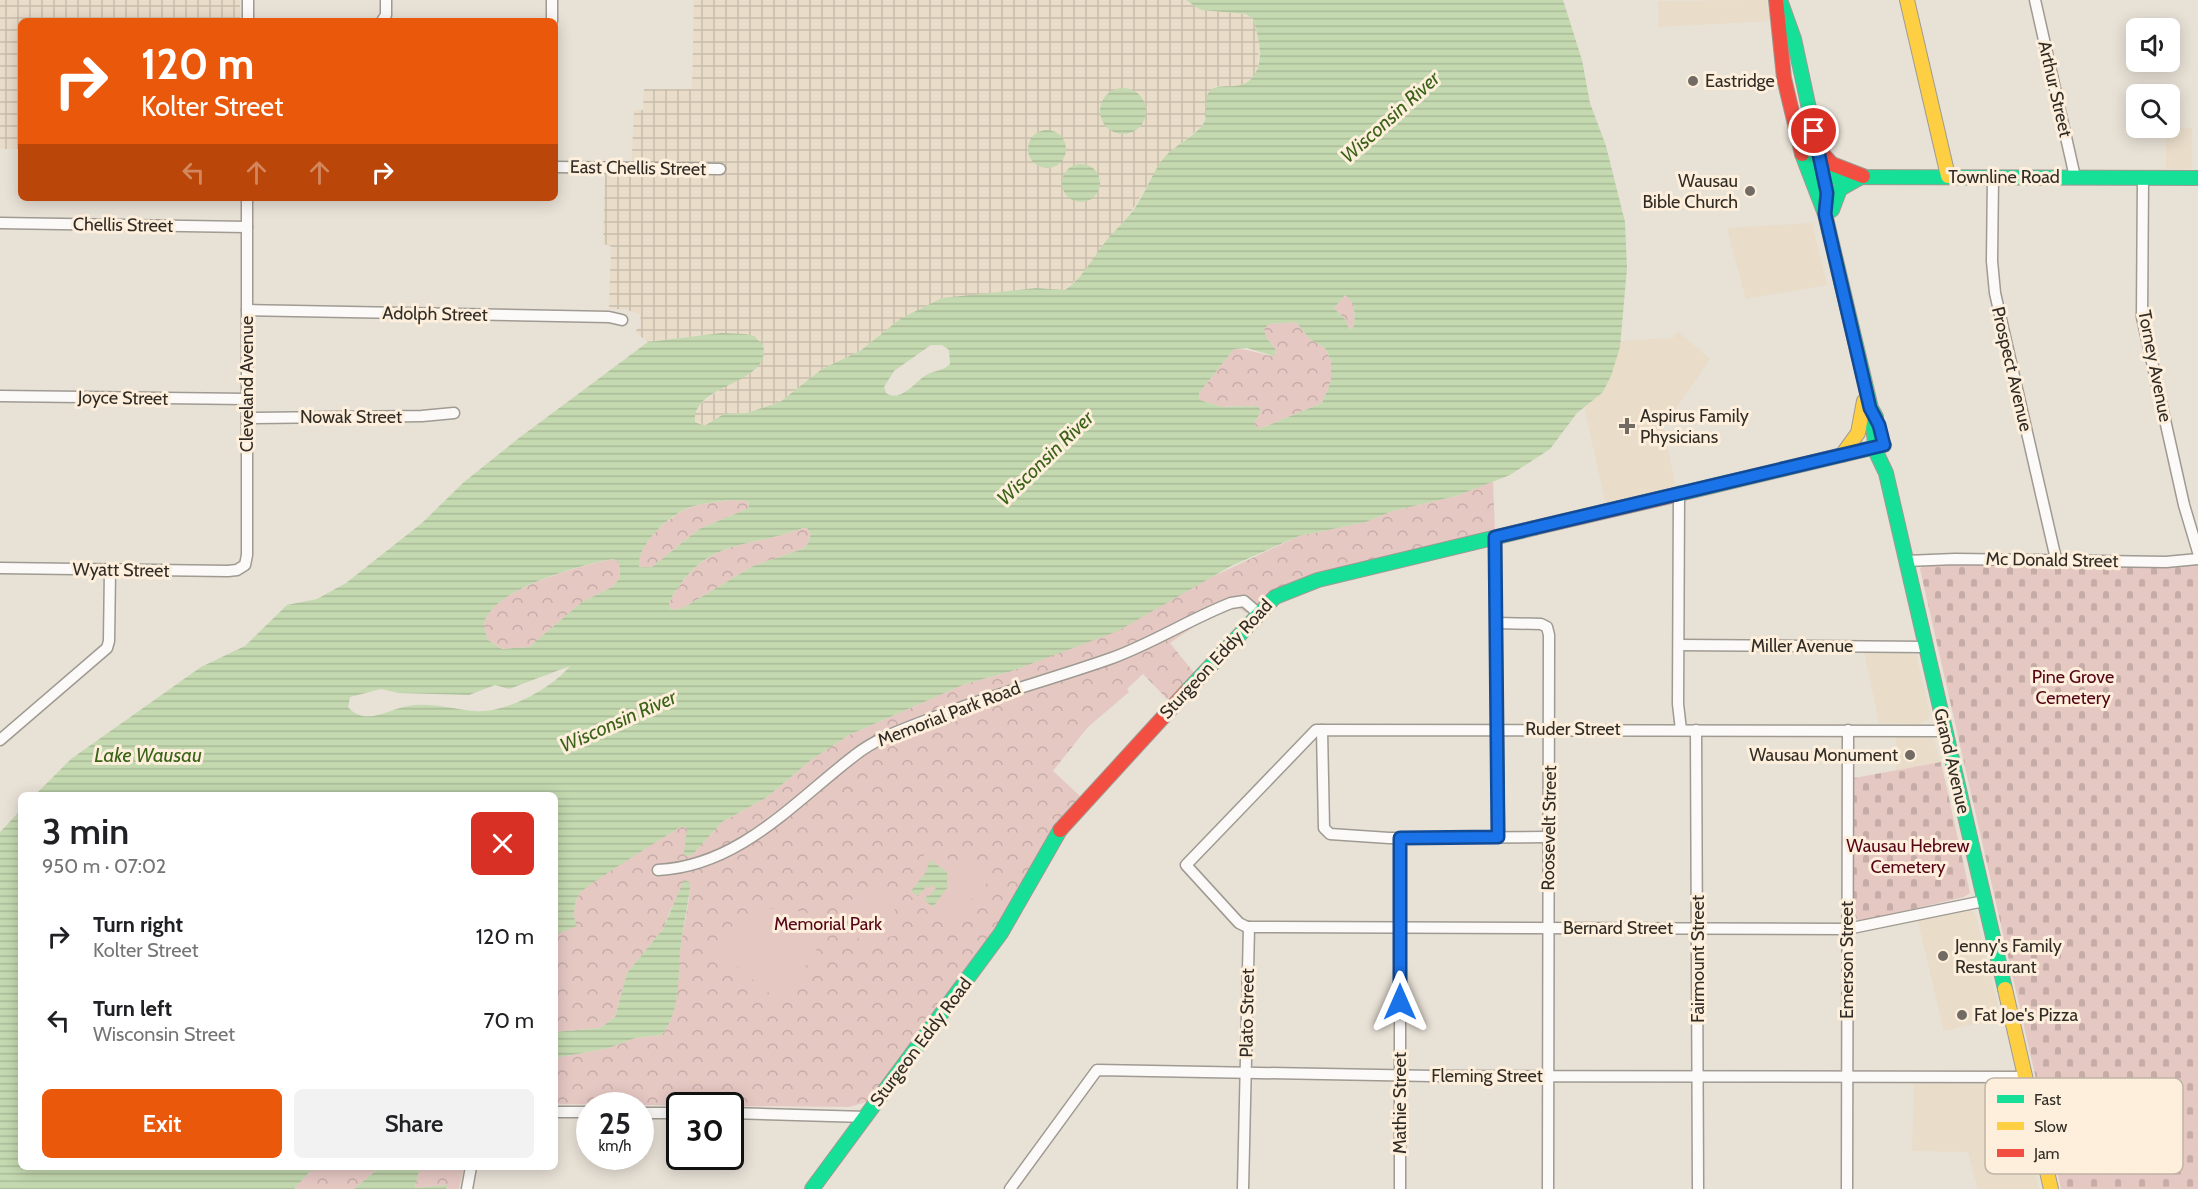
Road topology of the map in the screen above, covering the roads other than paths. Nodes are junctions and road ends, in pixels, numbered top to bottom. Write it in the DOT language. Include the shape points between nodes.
graph roads {
  1 [pos="248,0"];
  2 [pos="386,0"];
  3 [pos="552,0"];
  4 [pos="1778,0"];
  5 [pos="1907,0"];
  6 [pos="2035,0"];
  7 [pos="248,18"];
  8 [pos="384,18"];
  9 [pos="552,18"];
  10 [pos="1817,148"];
  11 [pos="558,167"];
  12 [pos="720,169"];
  13 [pos="1863,176"];
  14 [pos="1948,176"];
  15 [pos="1817,177"];
  16 [pos="1993,177"];
  17 [pos="2075,177"];
  18 [pos="2143,177"];
  19 [pos="2198,178"];
  20 [pos="247,201"];
  21 [pos="1826,219"];
  22 [pos="0,223"];
  23 [pos="247,226"];
  24 [pos="247,310"];
  25 [pos="622,320"];
  26 [pos="1865,383"];
  27 [pos="0,396"];
  28 [pos="247,399"];
  29 [pos="454,413"];
  30 [pos="247,417"];
  31 [pos="1880,446"];
  32 [pos="1842,454"];
  33 [pos="1679,492"];
  34 [pos="1495,537"];
  35 [pos="2198,552"];
  36 [pos="2056,559"];
  37 [pos="2198,559"];
  38 [pos="1906,561"];
  39 [pos="0,568"];
  40 [pos="241,568"];
  41 [pos="110,570"];
  42 [pos="1258,613"];
  43 [pos="1497,623"];
  44 [pos="1679,645"];
  45 [pos="1926,647"];
  46 [pos="1497,729"];
  47 [pos="1550,729"];
  48 [pos="1322,730"];
  49 [pos="1681,730"];
  50 [pos="1696,730"];
  51 [pos="1848,730"];
  52 [pos="1945,731"];
  53 [pos="0,740"];
  54 [pos="1498,837"];
  55 [pos="1548,837"];
  56 [pos="1400,838"];
  57 [pos="658,870"];
  58 [pos="1984,901"];
  59 [pos="1400,926"];
  60 [pos="1249,927"];
  61 [pos="1548,927"];
  62 [pos="1698,928"];
  63 [pos="1847,929"];
  64 [pos="1246,1072"];
  65 [pos="1401,1076"];
  66 [pos="1548,1076"];
  67 [pos="1697,1076"];
  68 [pos="1847,1077"];
  69 [pos="2025,1077"];
  70 [pos="558,1112"];
  71 [pos="576,1112"];
  72 [pos="744,1113"];
  73 [pos="866,1117"];
  74 [pos="470,1170"];
  75 [pos="2048,1174"];
  76 [pos="467,1189"];
  77 [pos="812,1189"];
  78 [pos="1010,1189"];
  79 [pos="1243,1189"];
  80 [pos="1400,1189"];
  81 [pos="1548,1189"];
  82 [pos="1698,1189"];
  83 [pos="1847,1189"];
  84 [pos="2051,1189"];
  1 -- 7 [label="street"];
  2 -- 8 [label="street"];
  3 -- 9 [label="street"];
  4 -- 10 [label="street, Grand Avenue" via="1789,18"];
  4 -- 15 [label="street, Grand Avenue" via="1777,28 1784,69"];
  5 -- 14 [label="street"];
  6 -- 17 [label="street, Arthur Street"];
  10 -- 13 [label="street" via="1832,164"];
  10 -- 15 [label="street, Grand Avenue"];
  11 -- 12 [label="street, East Chellis Street"];
  13 -- 14 [label="street, Townline Road"];
  13 -- 15 [label="street, Townline Road"];
  13 -- 21 [label="street" via="1840,189"];
  14 -- 16 [label="street, Townline Road"];
  15 -- 21 [label="street, Grand Avenue"];
  16 -- 17 [label="street, Townline Road"];
  16 -- 36 [label="street, Prospect Avenue" via="1995,293"];
  17 -- 18 [label="street, Townline Road"];
  18 -- 19 [label="street, Townline Road"];
  18 -- 35 [label="street, Torney Avenue" via="2142,317"];
  20 -- 23 [label="street, Cleveland Avenue"];
  21 -- 26 [label="street, Grand Avenue"];
  22 -- 23 [label="street, Chellis Street"];
  23 -- 24 [label="street, Cleveland Avenue"];
  24 -- 25 [label="street, Adolph Street"];
  24 -- 28 [label="street, Cleveland Avenue"];
  26 -- 31 [label="street, Grand Avenue" via="1869,418"];
  26 -- 32 [label="street" via="1859,431"];
  27 -- 28 [label="street, Joyce Street"];
  28 -- 30 [label="street, Cleveland Avenue"];
  29 -- 30 [label="street, Nowak Street"];
  30 -- 40 [label="street, Cleveland Avenue" via="247,555"];
  31 -- 32 [label="street, Sturgeon Eddy Road"];
  31 -- 38 [label="street, Grand Avenue" via="1880,467 1886,473"];
  32 -- 33 [label="street, Sturgeon Eddy Road"];
  33 -- 34 [label="street, Sturgeon Eddy Road"];
  33 -- 44 [label="street"];
  34 -- 42 [label="street, Sturgeon Eddy Road" via="1297,586 1279,594"];
  34 -- 43 [label="street"];
  36 -- 37 [label="street, Mc Donald Street"];
  36 -- 38 [label="street, Mc Donald Street"];
  38 -- 45 [label="street, Grand Avenue"];
  39 -- 41 [label="street, Wyatt Street"];
  40 -- 41 [label="street, Wyatt Street"];
  41 -- 53 [label="street" via="107,648"];
  42 -- 57 [label="street, Memorial Park Road" via="1244,601 1231,603 1114,657 959,707 896,732 853,756 749,839 696,865"];
  42 -- 73 [label="street, Sturgeon Eddy Road" via="1070,815 1000,935"];
  43 -- 46 [label="street"];
  43 -- 47 [label="street, Roosevelt Street" via="1541,624 1548,628"];
  44 -- 45 [label="street, Miller Avenue"];
  44 -- 49 [label="street"];
  45 -- 52 [label="street, Grand Avenue"];
  46 -- 47 [label="street, Ruder Street"];
  46 -- 48 [label="street, Ruder Street"];
  46 -- 54 [label="street"];
  47 -- 49 [label="street, Ruder Street"];
  47 -- 55 [label="street, Roosevelt Street"];
  48 -- 56 [label="street" via="1327,832 1335,836"];
  48 -- 60 [label="street" via="1316,730 1186,865 1239,923"];
  49 -- 50 [label="street, Ruder Street"];
  50 -- 51 [label="street, Ruder Street"];
  50 -- 62 [label="street, Fairmount Street"];
  51 -- 52 [label="street, Ruder Street"];
  51 -- 63 [label="street, Emerson Street"];
  52 -- 58 [label="street, Grand Avenue"];
  54 -- 55 [label="street"];
  54 -- 56 [label="street"];
  55 -- 61 [label="street, Roosevelt Street"];
  56 -- 59 [label="street, Mathie Street"];
  58 -- 63 [label="street, Bernard Street"];
  58 -- 69 [label="street, Grand Avenue"];
  59 -- 60 [label="street, Bernard Street"];
  59 -- 61 [label="street, Bernard Street"];
  59 -- 65 [label="street, Mathie Street"];
  60 -- 64 [label="street, Plato Street"];
  61 -- 62 [label="street, Bernard Street"];
  61 -- 66 [label="street, Roosevelt Street"];
  62 -- 63 [label="street, Bernard Street"];
  62 -- 67 [label="street, Fairmount Street"];
  63 -- 68 [label="street, Emerson Street"];
  64 -- 65 [label="street, Fleming Street"];
  64 -- 78 [label="street, Fleming Street" via="1097,1070"];
  64 -- 79 [label="street, Plato Street"];
  65 -- 66 [label="street, Fleming Street"];
  65 -- 80 [label="street, Mathie Street"];
  66 -- 67 [label="street, Fleming Street"];
  66 -- 81 [label="street, Roosevelt Street"];
  67 -- 68 [label="street, Fleming Street"];
  67 -- 82 [label="street, Fairmount Street"];
  68 -- 69 [label="street, Fleming Street"];
  68 -- 83 [label="street, Emerson Street"];
  70 -- 71 [label="street"];
  72 -- 73 [label="street"];
  73 -- 77 [label="street, Sturgeon Eddy Road"];
  74 -- 76 [label="street"];
  75 -- 84 [label="street, Grand Avenue"];
}
